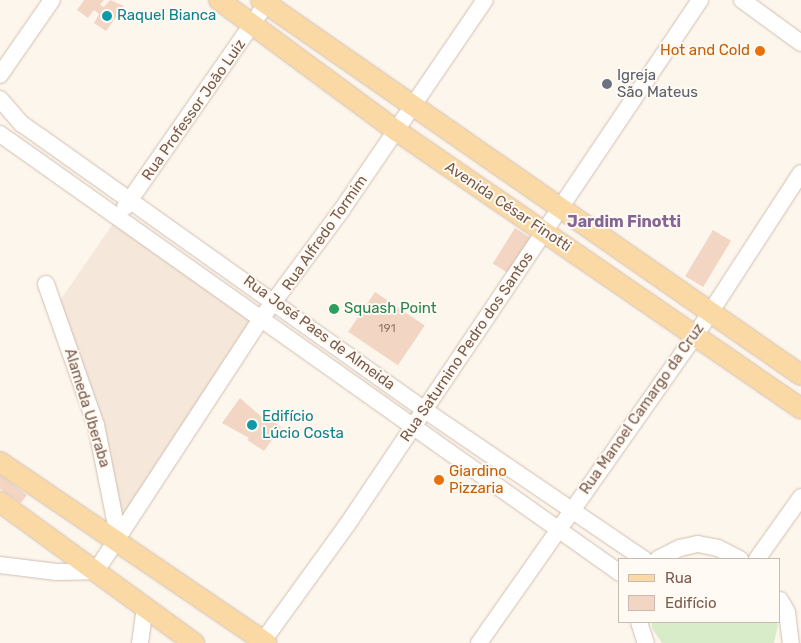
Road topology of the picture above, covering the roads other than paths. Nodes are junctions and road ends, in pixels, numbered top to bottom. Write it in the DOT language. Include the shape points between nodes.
graph roads {
  1 [pos="52,0"];
  2 [pos="219,0"];
  3 [pos="485,0"];
  4 [pos="700,0"];
  5 [pos="742,0"];
  6 [pos="266,1"];
  7 [pos="756,5"];
  8 [pos="254,25"];
  9 [pos="801,43"];
  10 [pos="0,75"];
  11 [pos="0,99"];
  12 [pos="413,108"];
  13 [pos="397,131"];
  14 [pos="0,134"];
  15 [pos="801,173"];
  16 [pos="131,200"];
  17 [pos="560,208"];
  18 [pos="117,218"];
  19 [pos="544,232"];
  20 [pos="46,284"];
  21 [pos="276,302"];
  22 [pos="709,314"];
  23 [pos="260,320"];
  24 [pos="695,336"];
  25 [pos="801,375"];
  26 [pos="423,409"];
  27 [pos="801,409"];
  28 [pos="412,426"];
  29 [pos="0,462"];
  30 [pos="801,497"];
  31 [pos="0,502"];
  32 [pos="571,510"];
  33 [pos="558,528"];
  34 [pos="116,537"];
  35 [pos="643,558"];
  36 [pos="660,558"];
  37 [pos="738,558"];
  38 [pos="758,558"];
  39 [pos="0,565"];
  40 [pos="96,571"];
  41 [pos="618,572"];
  42 [pos="781,602"];
  43 [pos="145,607"];
  44 [pos="639,623"];
  45 [pos="180,637"];
  46 [pos="264,642"];
  47 [pos="140,643"];
  48 [pos="194,643"];
  49 [pos="479,643"];
  50 [pos="646,643"];
  51 [pos="791,643"];
  1 -- 10 [label="street"];
  2 -- 8 [label="main road, Avenida César Finotti"];
  3 -- 12 [label="street, Rua Alfredo Tormim"];
  4 -- 17 [label="street, Rua Saturnino Pedro dos Santos"];
  5 -- 7 [label="street"];
  6 -- 8 [label="street, Rua Professor João Luiz"];
  6 -- 12 [label="main road, Avenida César Finotti"];
  7 -- 9 [label="street"];
  8 -- 13 [label="main road, Avenida César Finotti"];
  8 -- 16 [label="street, Rua Professor João Luiz"];
  11 -- 16 [label="street, Rua José Paes de Almeida" via="22,124"];
  12 -- 13 [label="street, Rua Alfredo Tormim"];
  12 -- 17 [label="main road, Avenida César Finotti"];
  13 -- 19 [label="main road, Avenida César Finotti"];
  13 -- 21 [label="street, Rua Alfredo Tormim"];
  14 -- 18 [label="street, Rua José Paes de Almeida"];
  15 -- 22 [label="street, Rua Manoel Camargo da Cruz"];
  16 -- 18 [label="street, Rua Professor João Luiz"];
  16 -- 21 [label="street, Rua José Paes de Almeida"];
  17 -- 19 [label="street, Rua Saturnino Pedro dos Santos"];
  17 -- 22 [label="main road, Avenida César Finotti"];
  18 -- 23 [label="street, Rua José Paes de Almeida"];
  19 -- 24 [label="main road, Avenida César Finotti"];
  19 -- 26 [label="street, Rua Saturnino Pedro dos Santos"];
  20 -- 34 [label="street, Alameda Uberaba" via="96,425"];
  21 -- 23 [label="street, Rua Alfredo Tormim"];
  21 -- 26 [label="street, Rua José Paes de Almeida"];
  22 -- 24 [label="street, Rua Manoel Camargo da Cruz"];
  22 -- 25 [label="main road, Avenida César Finotti"];
  23 -- 28 [label="street, Rua José Paes de Almeida"];
  23 -- 34 [label="street, Rua Alfredo Tormim" via="195,423"];
  24 -- 27 [label="main road, Avenida César Finotti"];
  24 -- 32 [label="street, Rua Manoel Camargo da Cruz"];
  26 -- 28 [label="street, Rua Saturnino Pedro dos Santos"];
  26 -- 32 [label="street, Rua José Paes de Almeida"];
  28 -- 33 [label="street, Rua José Paes de Almeida"];
  28 -- 46 [label="street, Rua Saturnino Pedro dos Santos"];
  29 -- 34 [label="main road"];
  30 -- 38 [label="street"];
  31 -- 40 [label="main road"];
  32 -- 33 [label="street, Rua Manoel Camargo da Cruz"];
  32 -- 35 [label="street, Rua José Paes de Almeida"];
  33 -- 41 [label="street, Rua José Paes de Almeida"];
  33 -- 49 [label="street, Rua Manoel Camargo da Cruz"];
  34 -- 40 [label="street, Rua Alfredo Tormim"];
  34 -- 46 [label="main road"];
  36 -- 37 [label="street" via="698,544 718,548"];
  39 -- 40 [label="street" via="57,572"];
  40 -- 43 [label="main road"];
  42 -- 51 [label="street" via="791,626"];
  43 -- 45 [label="main road"];
  43 -- 47 [label="street"];
  44 -- 50 [label="street"];
  45 -- 48 [label="main road"];
}
